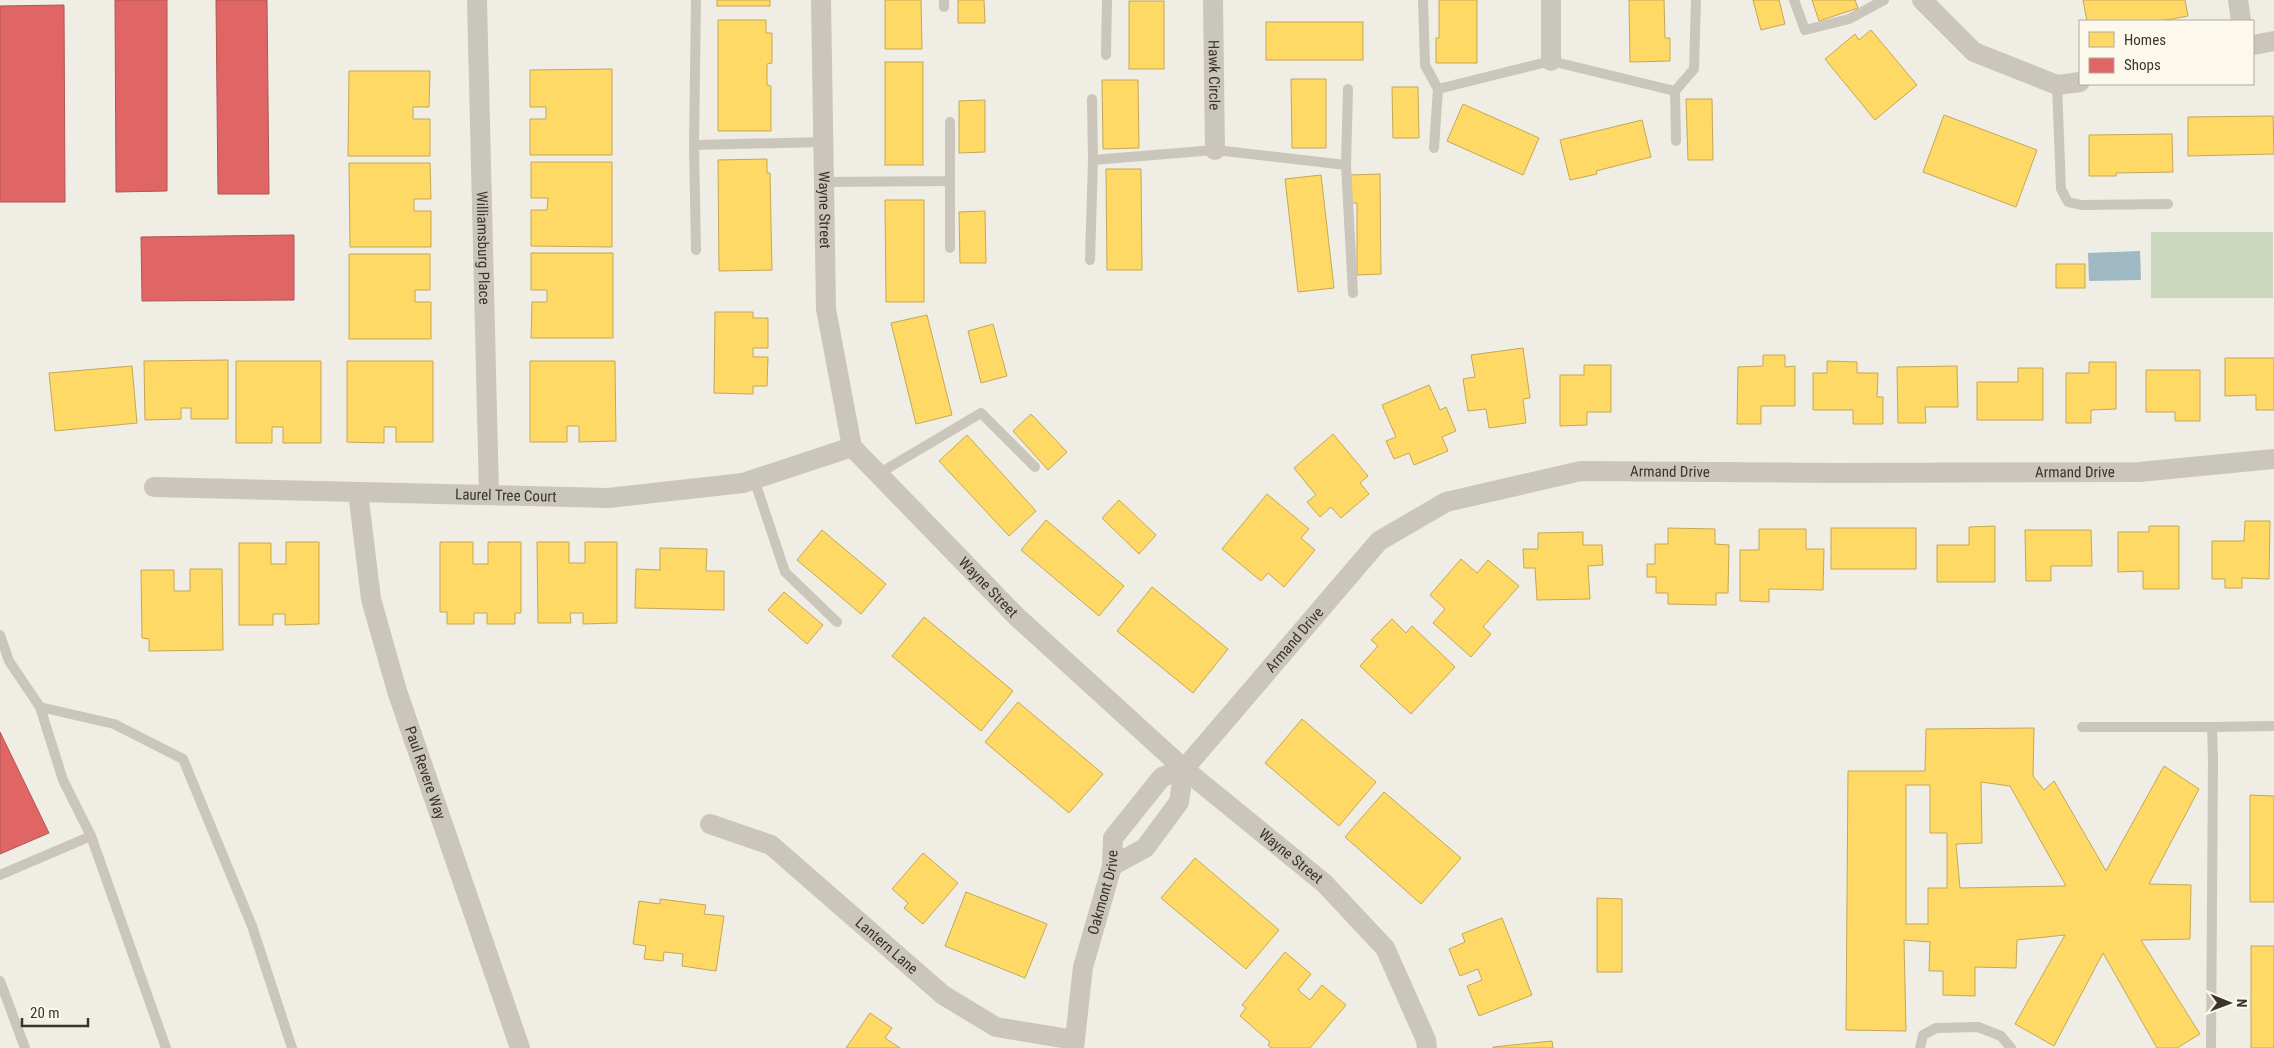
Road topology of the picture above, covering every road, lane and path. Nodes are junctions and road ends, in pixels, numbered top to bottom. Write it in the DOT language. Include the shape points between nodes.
graph roads {
  1 [pos="478,0"];
  2 [pos="696,0"];
  3 [pos="821,0"];
  4 [pos="1108,0"];
  5 [pos="1213,0"];
  6 [pos="1423,0"];
  7 [pos="1551,0"];
  8 [pos="1696,0"];
  9 [pos="1794,0"];
  10 [pos="1884,0"];
  11 [pos="1922,0"];
  12 [pos="2238,0"];
  13 [pos="2241,20"];
  14 [pos="2274,41"];
  15 [pos="2254,45"];
  16 [pos="1106,55"];
  17 [pos="1551,61"];
  18 [pos="2079,82"];
  19 [pos="2057,85"];
  20 [pos="1348,89"];
  21 [pos="1438,89"];
  22 [pos="1675,91"];
  23 [pos="1092,99"];
  24 [pos="950,122"];
  25 [pos="823,142"];
  26 [pos="1676,142"];
  27 [pos="694,145"];
  28 [pos="1434,148"];
  29 [pos="1214,150"];
  30 [pos="1093,160"];
  31 [pos="1346,165"];
  32 [pos="824,182"];
  33 [pos="950,182"];
  34 [pos="2168,204"];
  35 [pos="950,248"];
  36 [pos="696,250"];
  37 [pos="1090,260"];
  38 [pos="1353,293"];
  39 [pos="852,447"];
  40 [pos="2274,459"];
  41 [pos="1035,467"];
  42 [pos="878,474"];
  43 [pos="754,479"];
  44 [pos="154,487"];
  45 [pos="358,492"];
  46 [pos="489,495"];
  47 [pos="837,622"];
  48 [pos="0,635"];
  49 [pos="40,707"];
  50 [pos="2274,726"];
  51 [pos="2082,727"];
  52 [pos="2212,727"];
  53 [pos="1184,769"];
  54 [pos="710,824"];
  55 [pos="91,836"];
  56 [pos="1112,866"];
  57 [pos="0,875"];
  58 [pos="0,982"];
  59 [pos="1075,1044"];
  60 [pos="25,1048"];
  61 [pos="166,1048"];
  62 [pos="292,1048"];
  63 [pos="520,1048"];
  64 [pos="1427,1048"];
  65 [pos="1920,1048"];
  66 [pos="2011,1048"];
  67 [pos="2211,1048"];
  1 -- 46 [label="street, Williamsburg Place"];
  2 -- 27 [label="lane"];
  3 -- 25 [label="street, Wayne Street"];
  4 -- 16 [label="lane"];
  5 -- 29 [label="street, Hawk Circle"];
  6 -- 21 [label="lane" via="1425,65"];
  7 -- 17 [label="street"];
  8 -- 22 [label="lane" via="1694,69"];
  9 -- 10 [label="lane" via="1805,30 1849,19"];
  11 -- 19 [label="street" via="1974,52"];
  12 -- 13 [label="street"];
  14 -- 15 [label="street"];
  17 -- 21 [label="lane"];
  17 -- 22 [label="lane"];
  18 -- 19 [label="street"];
  19 -- 34 [label="lane" via="2061,189 2068,202 2082,206"];
  20 -- 31 [label="lane"];
  21 -- 28 [label="lane"];
  22 -- 26 [label="lane"];
  23 -- 30 [label="lane"];
  24 -- 33 [label="lane"];
  25 -- 27 [label="lane"];
  25 -- 32 [label="street, Wayne Street"];
  27 -- 36 [label="lane"];
  29 -- 30 [label="lane"];
  29 -- 31 [label="lane"];
  30 -- 37 [label="lane"];
  31 -- 38 [label="lane"];
  32 -- 33 [label="lane"];
  32 -- 39 [label="street, Wayne Street" via="826,308"];
  33 -- 35 [label="lane"];
  39 -- 42 [label="street, Wayne Street"];
  39 -- 43 [label="street, Laurel Tree Court"];
  40 -- 53 [label="street, Armand Drive" via="2139,472 1581,471 1446,502 1379,541"];
  41 -- 42 [label="lane" via="981,412"];
  42 -- 53 [label="street, Wayne Street" via="1017,617"];
  43 -- 46 [label="street, Laurel Tree Court" via="743,483 608,498"];
  43 -- 47 [label="lane" via="785,572"];
  44 -- 45 [label="street, Laurel Tree Court"];
  45 -- 46 [label="street, Laurel Tree Court"];
  45 -- 63 [label="street, Paul Revere Way" via="371,599 397,691"];
  48 -- 49 [label="lane" via="9,661"];
  49 -- 55 [label="lane" via="63,780"];
  49 -- 62 [label="lane" via="114,724 183,759 252,926"];
  50 -- 52 [label="lane"];
  51 -- 52 [label="lane"];
  52 -- 67 [label="lane"];
  53 -- 56 [label="street" via="1180,802 1145,848"];
  53 -- 56 [label="street, Oakmont Drive" via="1162,777 1113,838"];
  53 -- 64 [label="street, Wayne Street" via="1324,882 1385,948"];
  54 -- 59 [label="street, Lantern Lane" via="771,845 943,994 996,1027"];
  55 -- 57 [label="lane"];
  55 -- 61 [label="lane"];
  56 -- 59 [label="street, Oakmont Drive" via="1083,966"];
  58 -- 60 [label="lane"];
  65 -- 66 [label="lane" via="1923,1035 1936,1028 1978,1026 2002,1036"];
}
